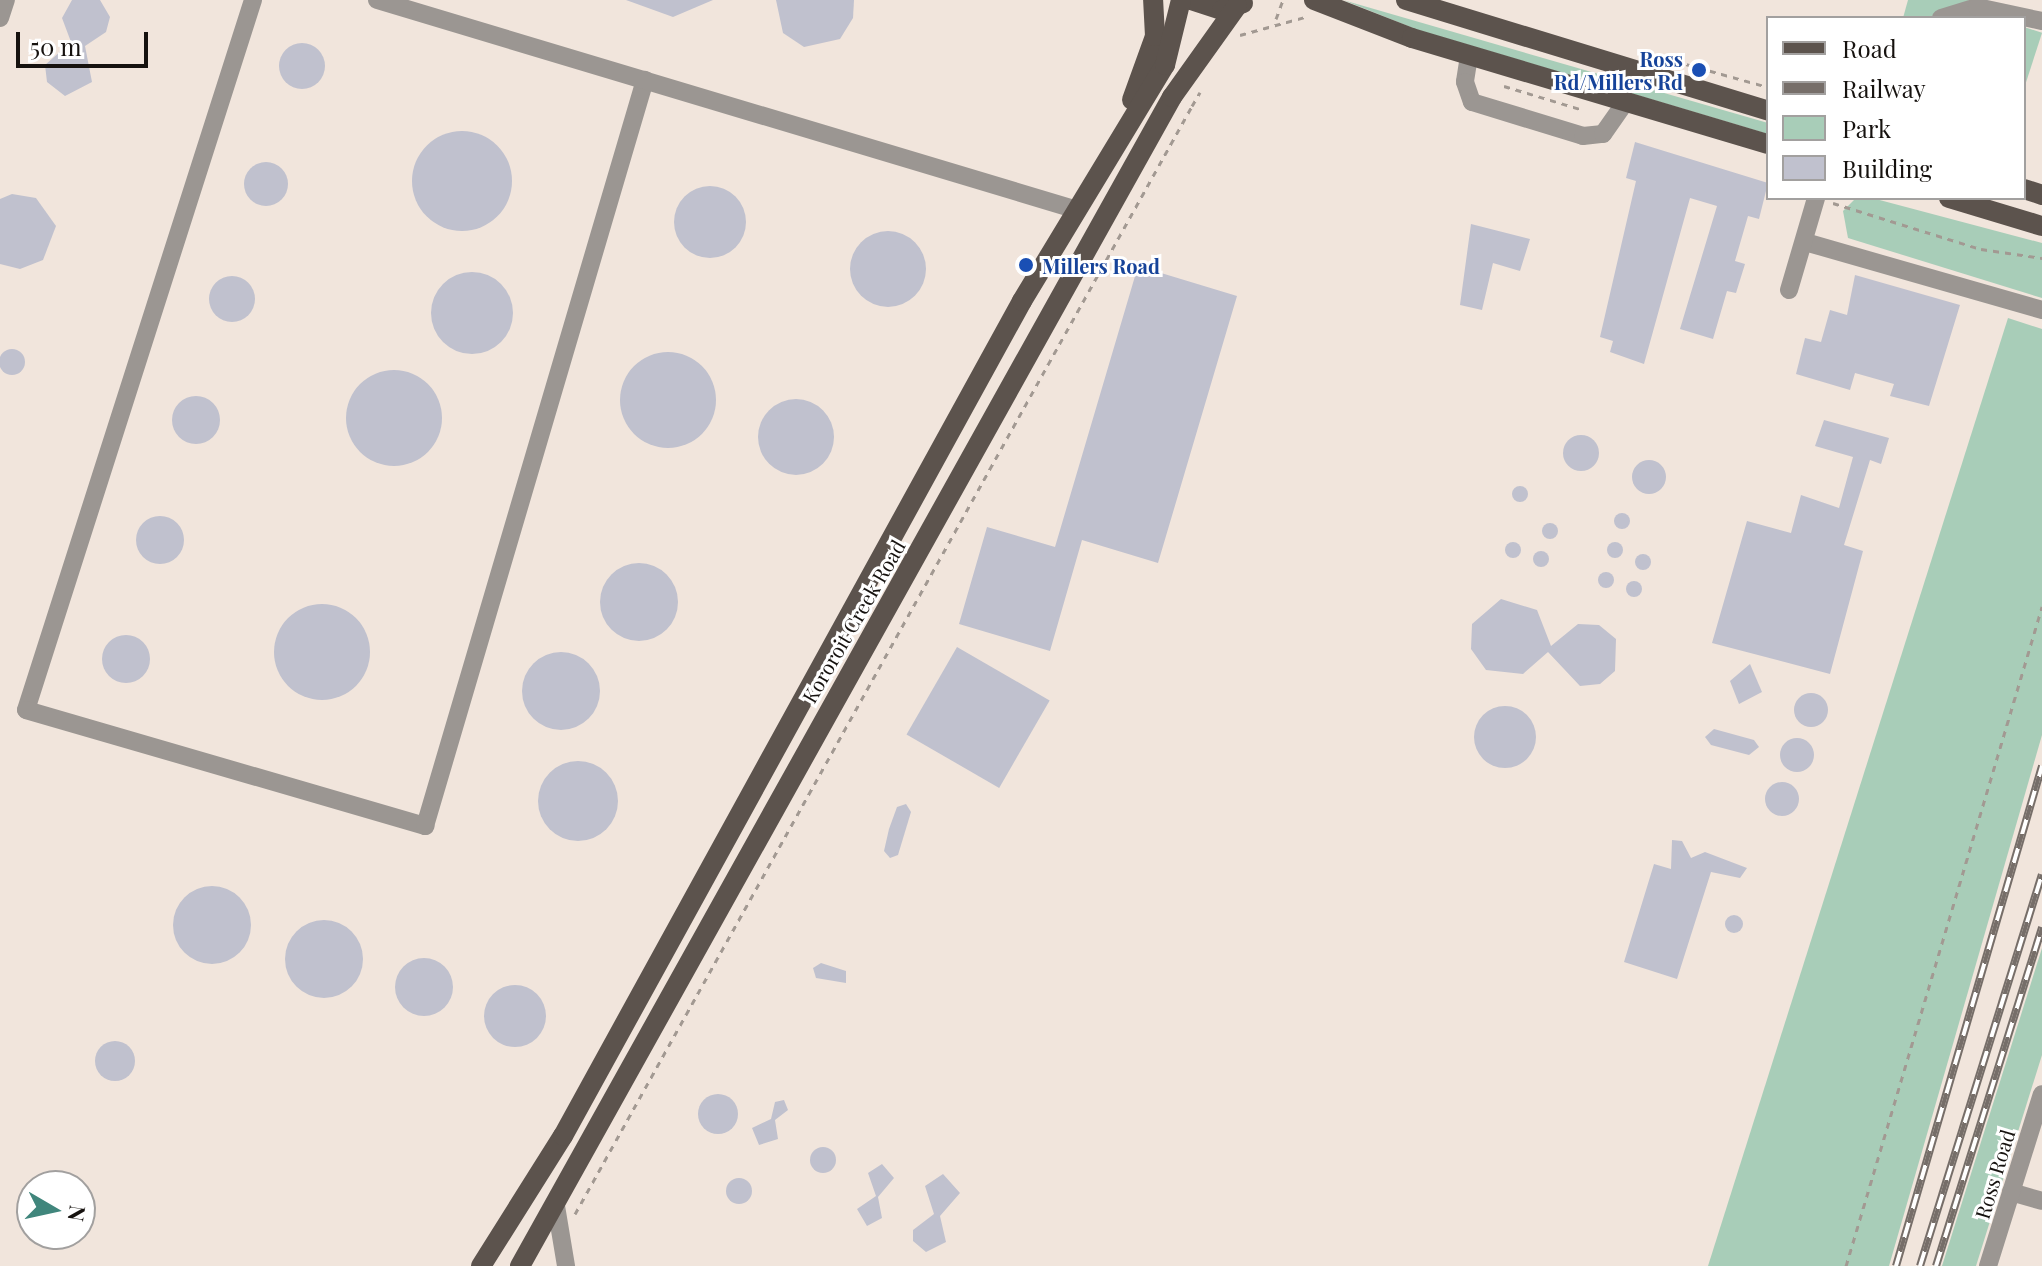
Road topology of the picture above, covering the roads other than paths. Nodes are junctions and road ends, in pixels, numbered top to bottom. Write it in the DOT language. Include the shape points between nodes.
graph roads {
  1 [pos="6,0"];
  2 [pos="253,0"];
  3 [pos="377,0"];
  4 [pos="1153,0"];
  5 [pos="1181,0"];
  6 [pos="1191,0"];
  7 [pos="1314,0"];
  8 [pos="1406,0"];
  9 [pos="1245,2"];
  10 [pos="1461,9"];
  11 [pos="1948,16"];
  12 [pos="2019,16"];
  13 [pos="0,18"];
  14 [pos="1469,56"];
  15 [pos="645,80"];
  16 [pos="1625,102"];
  17 [pos="1766,110"];
  18 [pos="1118,138"];
  19 [pos="1766,143"];
  20 [pos="1816,200"];
  21 [pos="1956,200"];
  22 [pos="1111,207"];
  23 [pos="1074,209"];
  24 [pos="2042,226"];
  25 [pos="1805,242"];
  26 [pos="1789,290"];
  27 [pos="2042,310"];
  28 [pos="871,577"];
  29 [pos="897,592"];
  30 [pos="2042,1094"];
  31 [pos="2011,1192"];
  32 [pos="2042,1201"];
  33 [pos="556,1206"];
  34 [pos="481,1266"];
  35 [pos="520,1266"];
  36 [pos="566,1266"];
  37 [pos="1988,1266"];
  1 -- 13 [label="street"];
  2 -- 15 [label="street" via="26,710 425,826"];
  3 -- 15 [label="street"];
  4 -- 18 [label="main road" via="1155,36"];
  5 -- 18 [label="main road, Kororoit Creek Road" via="1170,56"];
  6 -- 9 [label="main road" via="1206,8"];
  7 -- 14 [label="main road"];
  8 -- 10 [label="main road"];
  9 -- 22 [label="main road, Kororoit Creek Road" via="1193,61"];
  10 -- 17 [label="main road"];
  11 -- 12 [label="street" via="1977,7"];
  14 -- 16 [label="main road"];
  14 -- 16 [label="street" via="1465,82 1472,102 1583,136 1603,134"];
  15 -- 23 [label="street"];
  16 -- 19 [label="main road"];
  18 -- 23 [label="main road, Kororoit Creek Road"];
  20 -- 25 [label="street"];
  21 -- 24 [label="main road"];
  22 -- 23 [label="main road"];
  22 -- 29 [label="main road, Kororoit Creek Road"];
  23 -- 28 [label="main road, Kororoit Creek Road"];
  25 -- 26 [label="street"];
  25 -- 27 [label="street"];
  28 -- 29 [label="main road"];
  28 -- 34 [label="main road, Kororoit Creek Road" via="563,1136"];
  29 -- 33 [label="main road, Kororoit Creek Road"];
  30 -- 31 [label="street, Ross Road"];
  31 -- 32 [label="street"];
  31 -- 37 [label="street, Ross Road"];
  33 -- 35 [label="main road, Kororoit Creek Road"];
  33 -- 36 [label="street"];
}
